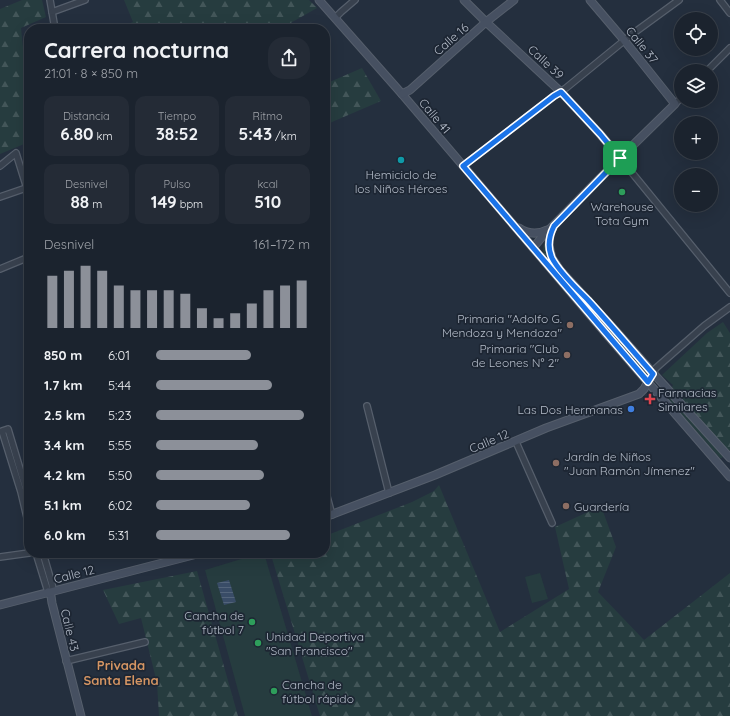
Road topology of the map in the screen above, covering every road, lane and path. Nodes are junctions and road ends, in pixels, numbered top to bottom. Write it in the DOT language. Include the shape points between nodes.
graph roads {
  1 [pos="50,0"];
  2 [pos="85,0"];
  3 [pos="319,0"];
  4 [pos="355,0"];
  5 [pos="464,0"];
  6 [pos="514,0"];
  7 [pos="590,0"];
  8 [pos="679,0"];
  9 [pos="720,0"];
  10 [pos="52,12"];
  11 [pos="730,13"];
  12 [pos="335,18"];
  13 [pos="486,22"];
  14 [pos="54,24"];
  15 [pos="624,40"];
  16 [pos="730,48"];
  17 [pos="714,64"];
  18 [pos="561,92"];
  19 [pos="402,94"];
  20 [pos="674,103"];
  21 [pos="674,105"];
  22 [pos="620,158"];
  23 [pos="0,166"];
  24 [pos="463,166"];
  25 [pos="24,176"];
  26 [pos="24,188"];
  27 [pos="0,196"];
  28 [pos="512,223"];
  29 [pos="554,226"];
  30 [pos="533,248"];
  31 [pos="24,259"];
  32 [pos="0,269"];
  33 [pos="730,293"];
  34 [pos="730,307"];
  35 [pos="653,374"];
  36 [pos="648,382"];
  37 [pos="367,406"];
  38 [pos="516,442"];
  39 [pos="730,458"];
  40 [pos="727,469"];
  41 [pos="730,477"];
  42 [pos="24,479"];
  43 [pos="20,492"];
  44 [pos="24,492"];
  45 [pos="389,493"];
  46 [pos="24,507"];
  47 [pos="330,515"];
  48 [pos="552,523"];
  49 [pos="24,554"];
  50 [pos="0,557"];
  51 [pos="38,558"];
  52 [pos="44,558"];
  53 [pos="183,558"];
  54 [pos="50,593"];
  55 [pos="0,605"];
  56 [pos="145,642"];
  57 [pos="66,661"];
  58 [pos="81,716"];
  1 -- 10 [label="street"];
  2 -- 10 [label="street"];
  3 -- 12 [label="main road, Calle 41"];
  4 -- 12 [label="street"];
  5 -- 13 [label="main road, Calle 39"];
  6 -- 13 [label="main road, Calle 16"];
  7 -- 15 [label="main road, Calle 37"];
  8 -- 15 [label="street"];
  9 -- 11 [label="street"];
  10 -- 14 [label="street"];
  12 -- 19 [label="main road, Calle 41"];
  13 -- 18 [label="main road, Calle 39"];
  13 -- 19 [label="main road, Calle 16" via="410,90"];
  15 -- 18 [label="street"];
  15 -- 20 [label="main road, Calle 37"];
  16 -- 17 [label="street"];
  18 -- 22 [label="main road, Calle 39"];
  18 -- 24 [label="street"];
  19 -- 24 [label="main road, Calle 41"];
  21 -- 22 [label="main road"];
  22 -- 29 [label="main road"];
  22 -- 33 [label="street, Calle 39"];
  23 -- 25 [label="street" via="16,153"];
  24 -- 28 [label="main road, Calle 41"];
  26 -- 27 [label="street"];
  28 -- 29 [label="main road" via="524,231 535,233 544,232"];
  28 -- 30 [label="main road, Calle 41"];
  29 -- 30 [label="main road"];
  29 -- 35 [label="main road" via="549,246 555,263"];
  30 -- 36 [label="main road, Calle 41"];
  31 -- 32 [label="street"];
  34 -- 35 [label="street" via="704,326 656,368"];
  35 -- 36 [label="main road, Calle 12"];
  35 -- 39 [label="main road"];
  36 -- 38 [label="main road, Calle 12" via="639,394 546,428"];
  36 -- 40 [label="main road, Calle 41"];
  37 -- 45 [label="street"];
  38 -- 45 [label="main road, Calle 12"];
  38 -- 48 [label="street"];
  40 -- 41 [label="main road, Calle 41"];
  42 -- 43 [label="street" via="8,429 2,431"];
  43 -- 44 [label="street"];
  43 -- 46 [label="street"];
  45 -- 47 [label="main road, Calle 12"];
  49 -- 50 [label="street"];
  51 -- 54 [label="street"];
  52 -- 54 [label="street" via="52,584"];
  53 -- 54 [label="main road, Calle 12"];
  54 -- 55 [label="main road, Calle 12"];
  54 -- 57 [label="main road, Calle 43"];
  56 -- 57 [label="street"];
  57 -- 58 [label="main road, Calle 43"];
}
